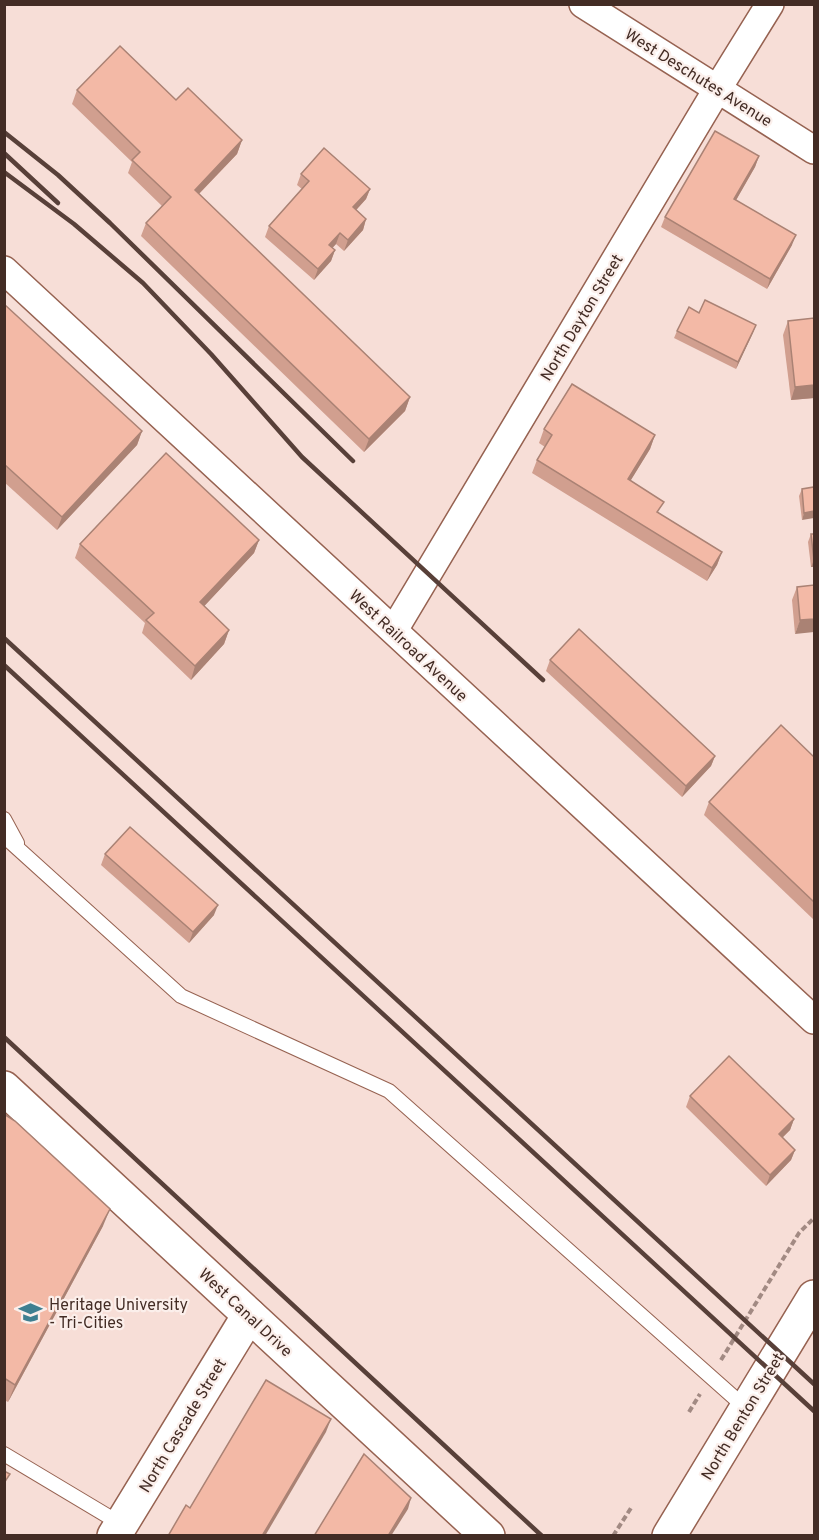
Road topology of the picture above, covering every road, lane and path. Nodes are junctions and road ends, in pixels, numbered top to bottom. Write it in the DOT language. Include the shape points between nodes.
graph roads {
  1 [pos="583,4"];
  2 [pos="770,4"];
  3 [pos="718,88"];
  4 [pos="814,150"];
  5 [pos="4,270"];
  6 [pos="394,630"];
  7 [pos="4,819"];
  8 [pos="4,836"];
  9 [pos="19,848"];
  10 [pos="814,1020"];
  11 [pos="4,1088"];
  12 [pos="814,1218"];
  13 [pos="814,1297"];
  14 [pos="249,1315"];
  15 [pos="711,1377"];
  16 [pos="747,1409"];
  17 [pos="689,1412"];
  18 [pos="4,1454"];
  19 [pos="631,1508"];
  20 [pos="118,1530"];
  21 [pos="488,1536"];
  22 [pos="613,1536"];
  23 [pos="669,1536"];
  1 -- 3 [label="street, West Deschutes Avenue"];
  2 -- 3 [label="street, North Dayton Street"];
  3 -- 4 [label="street, West Deschutes Avenue"];
  3 -- 6 [label="street, North Dayton Street"];
  5 -- 6 [label="street, West Railroad Avenue"];
  6 -- 10 [label="street, West Railroad Avenue"];
  7 -- 9 [label="lane"];
  8 -- 9 [label="lane"];
  9 -- 15 [label="lane" via="181,996 389,1091"];
  11 -- 14 [label="street, West Canal Drive"];
  12 -- 15 [label="path" via="800,1233"];
  13 -- 16 [label="street, North Benton Street"];
  14 -- 20 [label="street, North Cascade Street"];
  14 -- 21 [label="street, West Canal Drive"];
  15 -- 16 [label="lane"];
  15 -- 17 [label="path"];
  16 -- 23 [label="street, North Benton Street"];
  18 -- 20 [label="lane"];
  19 -- 22 [label="path"];
}
